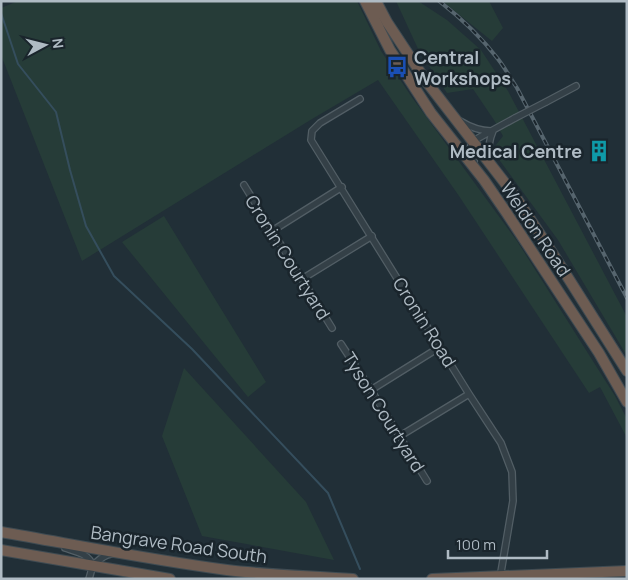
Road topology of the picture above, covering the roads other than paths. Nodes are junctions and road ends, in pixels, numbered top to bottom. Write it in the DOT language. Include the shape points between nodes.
graph roads {
  1 [pos="365,1"];
  2 [pos="376,1"];
  3 [pos="576,86"];
  4 [pos="360,99"];
  5 [pos="457,120"];
  6 [pos="493,131"];
  7 [pos="473,141"];
  8 [pos="488,161"];
  9 [pos="484,180"];
  10 [pos="244,185"];
  11 [pos="342,187"];
  12 [pos="272,231"];
  13 [pos="372,236"];
  14 [pos="302,279"];
  15 [pos="332,328"];
  16 [pos="341,344"];
  17 [pos="440,347"];
  18 [pos="627,371"];
  19 [pos="371,390"];
  20 [pos="469,394"];
  21 [pos="627,402"];
  22 [pos="400,436"];
  23 [pos="427,481"];
  24 [pos="1,532"];
  25 [pos="36,538"];
  26 [pos="1,550"];
  27 [pos="120,553"];
  28 [pos="92,566"];
  29 [pos="627,571"];
  30 [pos="584,576"];
  31 [pos="500,577"];
  32 [pos="90,579"];
  33 [pos="170,579"];
  34 [pos="353,579"];
  35 [pos="432,579"];
  1 -- 9 [label="highway, Weldon Road" via="390,50 431,114"];
  2 -- 5 [label="highway, Weldon Road" via="426,81"];
  3 -- 6 [label="street, bridge"];
  4 -- 11 [label="street, Cronin Road" via="312,131 311,140"];
  5 -- 6 [label="street" via="480,130"];
  5 -- 7 [label="highway, Weldon Road"];
  6 -- 7 [label="street"];
  6 -- 8 [label="street"];
  7 -- 8 [label="highway, Weldon Road"];
  7 -- 9 [label="street" via="470,154"];
  8 -- 18 [label="highway, Weldon Road" via="554,254"];
  9 -- 21 [label="highway, Weldon Road" via="599,353"];
  10 -- 12 [label="street, Cronin Courtyard"];
  11 -- 12 [label="street"];
  11 -- 13 [label="street, Cronin Road"];
  12 -- 14 [label="street, Cronin Courtyard"];
  13 -- 14 [label="street"];
  13 -- 17 [label="street, Cronin Road"];
  14 -- 15 [label="street, Cronin Courtyard"];
  16 -- 19 [label="street, Tyson Courtyard"];
  17 -- 19 [label="street"];
  17 -- 20 [label="street, Cronin Road"];
  19 -- 22 [label="street, Tyson Courtyard"];
  20 -- 22 [label="street"];
  20 -- 31 [label="street, Cronin Road" via="501,443 512,472 512,501"];
  22 -- 23 [label="street, Tyson Courtyard"];
  24 -- 25 [label="highway, Bangrave Road South"];
  25 -- 27 [label="highway, Bangrave Road South"];
  25 -- 28 [label="street" via="82,553"];
  26 -- 28 [label="highway, Bangrave Road South"];
  27 -- 28 [label="street" via="107,554"];
  27 -- 34 [label="highway, Bangrave Road South" via="229,570"];
  28 -- 32 [label="street"];
  28 -- 33 [label="highway, Bangrave Road South"];
  29 -- 30 [label="highway"];
  30 -- 31 [label="highway"];
  31 -- 35 [label="highway"];
}
